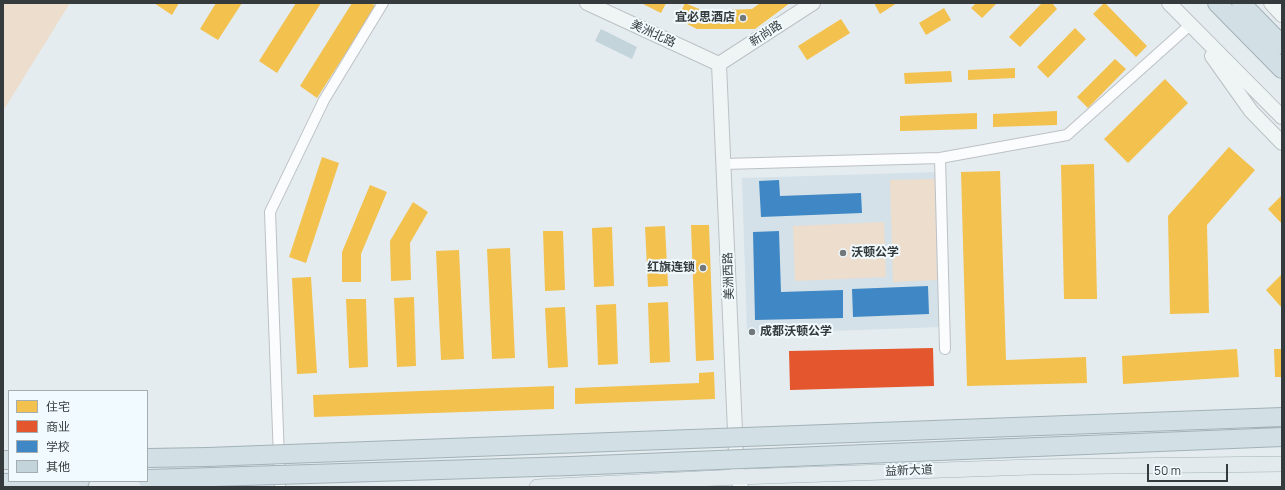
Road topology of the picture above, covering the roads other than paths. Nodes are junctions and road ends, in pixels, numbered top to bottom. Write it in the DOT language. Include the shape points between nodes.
graph roads {
  1 [pos="383,3"];
  2 [pos="587,3"];
  3 [pos="813,3"];
  4 [pos="1169,3"];
  5 [pos="1217,3"];
  6 [pos="1241,3"];
  7 [pos="1271,3"];
  8 [pos="1282,15"];
  9 [pos="1190,25"];
  10 [pos="1282,45"];
  11 [pos="719,64"];
  12 [pos="1282,69"];
  13 [pos="1282,116"];
  14 [pos="1282,143"];
  15 [pos="940,158"];
  16 [pos="724,164"];
  17 [pos="945,349"];
  18 [pos="1282,417"];
  19 [pos="1282,436"];
  20 [pos="148,458"];
  21 [pos="1282,464"];
  22 [pos="148,479"];
  23 [pos="42,482"];
  24 [pos="739,482"];
  25 [pos="3,483"];
  26 [pos="280,487"];
  27 [pos="537,487"];
  1 -- 26 [label="street" via="324,100 270,212"];
  2 -- 11 [label="street, 美洲北路"];
  3 -- 11 [label="street, 新尚路"];
  4 -- 9 [label="street"];
  5 -- 12 [label="highway"];
  6 -- 10 [label="highway"];
  7 -- 8 [label="street"];
  9 -- 13 [label="street"];
  9 -- 14 [label="street" via="1251,111"];
  9 -- 15 [label="street" via="1067,136"];
  11 -- 16 [label="street, 美洲西路"];
  15 -- 16 [label="street"];
  15 -- 17 [label="street"];
  16 -- 24 [label="street, 美洲西路"];
  18 -- 20 [label="highway, bridge"];
  19 -- 22 [label="highway, bridge" via="571,466"];
  21 -- 24 [label="main road, 益新大道" via="1032,467"];
  23 -- 25 [label="highway"];
  24 -- 27 [label="main road, 益新大道"];
}
